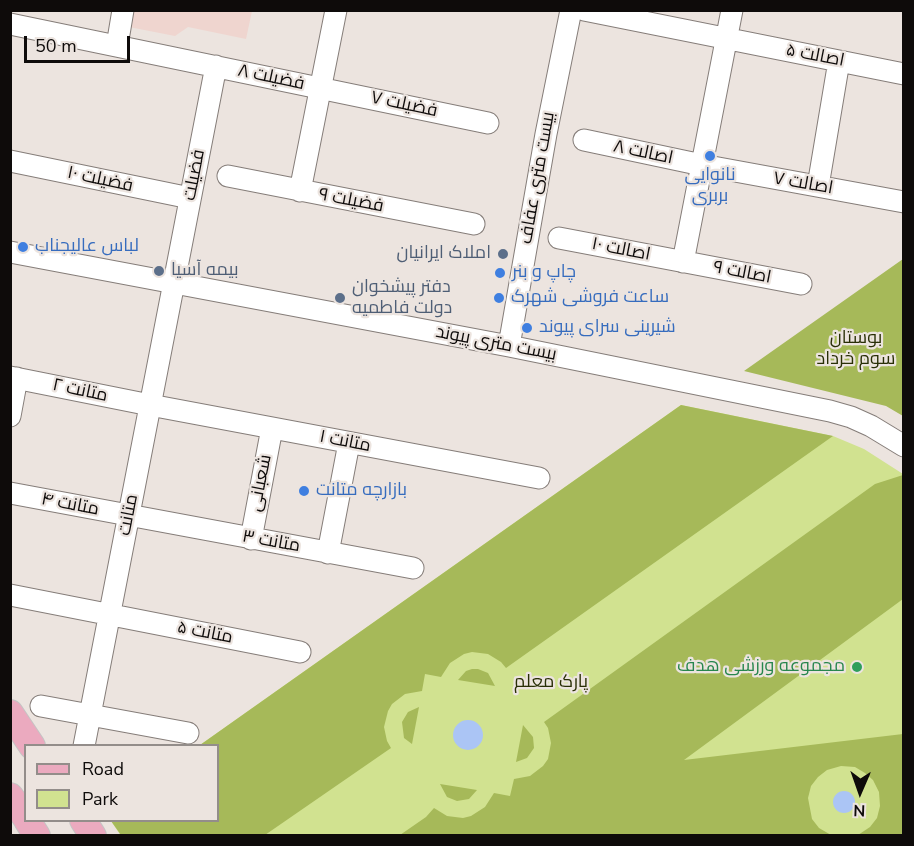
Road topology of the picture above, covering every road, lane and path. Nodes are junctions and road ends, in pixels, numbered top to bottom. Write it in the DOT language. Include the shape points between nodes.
graph roads {
  1 [pos="123,10"];
  2 [pos="336,10"];
  3 [pos="571,10"];
  4 [pos="584,10"];
  5 [pos="732,10"];
  6 [pos="10,24"];
  7 [pos="727,38"];
  8 [pos="117,46"];
  9 [pos="839,61"];
  10 [pos="216,66"];
  11 [pos="903,74"];
  12 [pos="320,88"];
  13 [pos="488,123"];
  14 [pos="584,140"];
  15 [pos="10,161"];
  16 [pos="702,165"];
  17 [pos="228,176"];
  18 [pos="818,186"];
  19 [pos="300,191"];
  20 [pos="190,198"];
  21 [pos="903,202"];
  22 [pos="474,224"];
  23 [pos="559,238"];
  24 [pos="10,252"];
  25 [pos="683,261"];
  26 [pos="174,284"];
  27 [pos="801,284"];
  28 [pos="509,346"];
  29 [pos="14,377"];
  30 [pos="150,405"];
  31 [pos="10,416"];
  32 [pos="272,428"];
  33 [pos="350,442"];
  34 [pos="903,446"];
  35 [pos="539,478"];
  36 [pos="10,493"];
  37 [pos="129,516"];
  38 [pos="251,539"];
  39 [pos="328,553"];
  40 [pos="413,568"];
  41 [pos="10,595"];
  42 [pos="110,614"];
  43 [pos="300,652"];
  44 [pos="41,706"];
  45 [pos="10,713"];
  46 [pos="90,715"];
  47 [pos="188,733"];
  48 [pos="31,744"];
  49 [pos="84,744"];
  50 [pos="10,796"];
  51 [pos="24,816"];
  52 [pos="28,822"];
  53 [pos="83,822"];
  54 [pos="37,836"];
  55 [pos="93,836"];
  1 -- 8 [label="street"];
  2 -- 12 [label="street"];
  3 -- 28 [label="street, بیست متری عفاف"];
  4 -- 7 [label="street, اصالت ۵"];
  5 -- 7 [label="street"];
  6 -- 8 [label="street, فضیلت ۸"];
  7 -- 9 [label="street, اصالت ۵"];
  7 -- 16 [label="street"];
  8 -- 10 [label="street, فضیلت ۸"];
  9 -- 11 [label="street, اصالت ۵"];
  9 -- 18 [label="street"];
  10 -- 12 [label="street, فضیلت ۸"];
  10 -- 20 [label="street, فضیلت"];
  12 -- 13 [label="street, فضیلت ۷"];
  12 -- 19 [label="street"];
  14 -- 16 [label="street, اصالت ۸"];
  15 -- 20 [label="street, فضیلت ۱۰"];
  16 -- 18 [label="street, اصالت ۷"];
  16 -- 25 [label="street"];
  17 -- 19 [label="street, فضیلت ۹"];
  18 -- 21 [label="street, اصالت ۷"];
  19 -- 22 [label="street, فضیلت ۹"];
  20 -- 26 [label="street, فضیلت"];
  23 -- 25 [label="street, اصالت ۱۰"];
  24 -- 26 [label="street, بیست متری پیوند"];
  25 -- 27 [label="street, اصالت ۹"];
  26 -- 28 [label="street, بیست متری پیوند"];
  26 -- 30 [label="street, متانت"];
  28 -- 34 [label="street, بیست متری پیوند" via="830,411 871,426"];
  29 -- 30 [label="street, متانت ۲"];
  29 -- 31 [label="street"];
  30 -- 32 [label="street, متانت ۱"];
  30 -- 37 [label="street, متانت"];
  32 -- 33 [label="street, متانت ۱"];
  32 -- 38 [label="street, شعبانی"];
  33 -- 35 [label="street, متانت ۱"];
  33 -- 39 [label="street"];
  36 -- 37 [label="street, متانت ۴"];
  37 -- 38 [label="street, متانت ۳"];
  37 -- 42 [label="street, متانت"];
  38 -- 39 [label="street, متانت ۳"];
  39 -- 40 [label="street, متانت ۳"];
  41 -- 42 [label="street, متانت ۵"];
  42 -- 43 [label="street, متانت ۵"];
  42 -- 46 [label="street, متانت"];
  44 -- 46 [label="street"];
  45 -- 48 [label="main road"];
  46 -- 47 [label="street"];
  46 -- 49 [label="street, متانت"];
  50 -- 51 [label="main road"];
  52 -- 54 [label="main road"];
  53 -- 55 [label="main road"];
}
